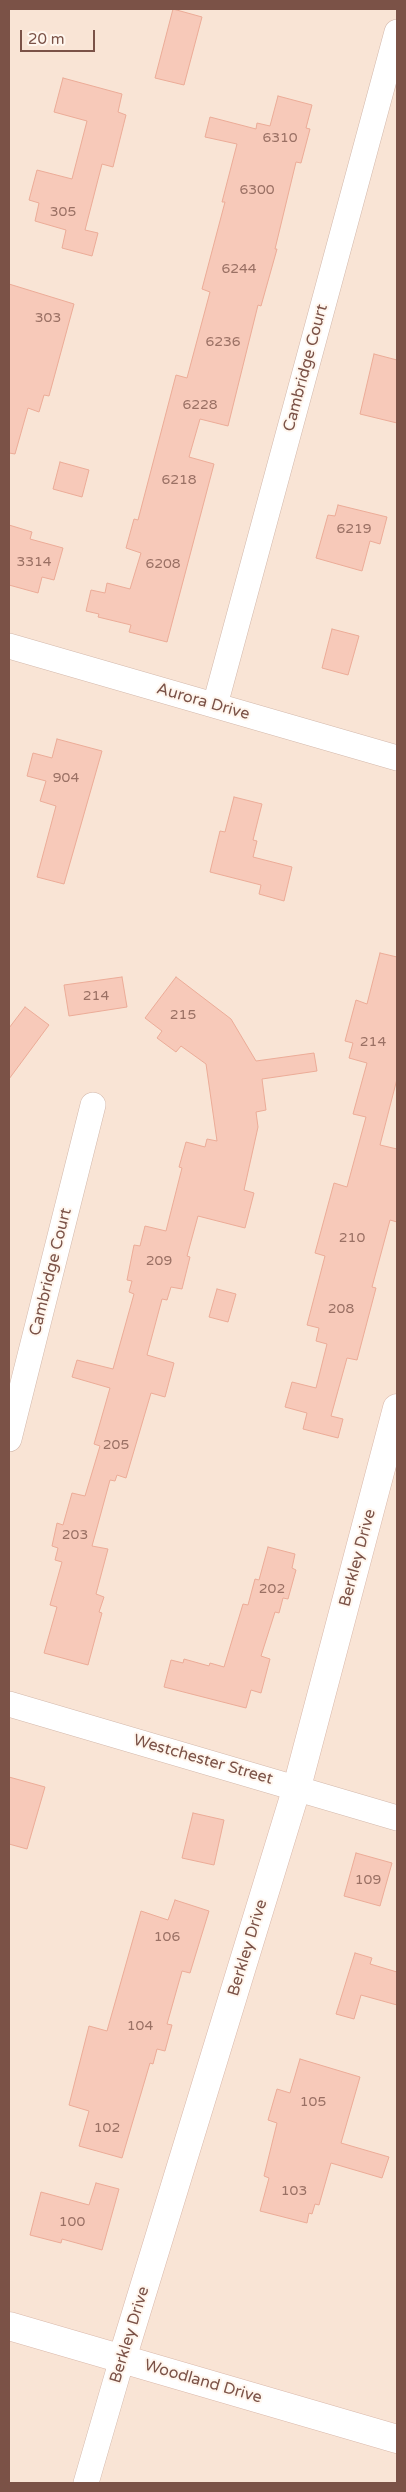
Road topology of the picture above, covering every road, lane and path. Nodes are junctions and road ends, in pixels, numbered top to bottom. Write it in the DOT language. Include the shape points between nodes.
graph roads {
  1 [pos="397,32"];
  2 [pos="9,646"];
  3 [pos="215,705"];
  4 [pos="397,758"];
  5 [pos="92,1105"];
  6 [pos="397,1408"];
  7 [pos="9,1439"];
  8 [pos="9,1704"];
  9 [pos="298,1787"];
  10 [pos="397,1818"];
  11 [pos="9,2326"];
  12 [pos="122,2359"];
  13 [pos="397,2439"];
  14 [pos="86,2483"];
  1 -- 3 [label="street, Cambridge Court"];
  2 -- 3 [label="street, Aurora Drive"];
  3 -- 4 [label="street, Aurora Drive"];
  5 -- 7 [label="street, Cambridge Court"];
  6 -- 9 [label="street, Berkley Drive"];
  8 -- 9 [label="street, Westchester Street"];
  9 -- 10 [label="street, Westchester Street"];
  9 -- 12 [label="street, Berkley Drive"];
  11 -- 12 [label="street, Woodland Drive"];
  12 -- 13 [label="street, Woodland Drive"];
  12 -- 14 [label="street, Berkley Drive"];
}
